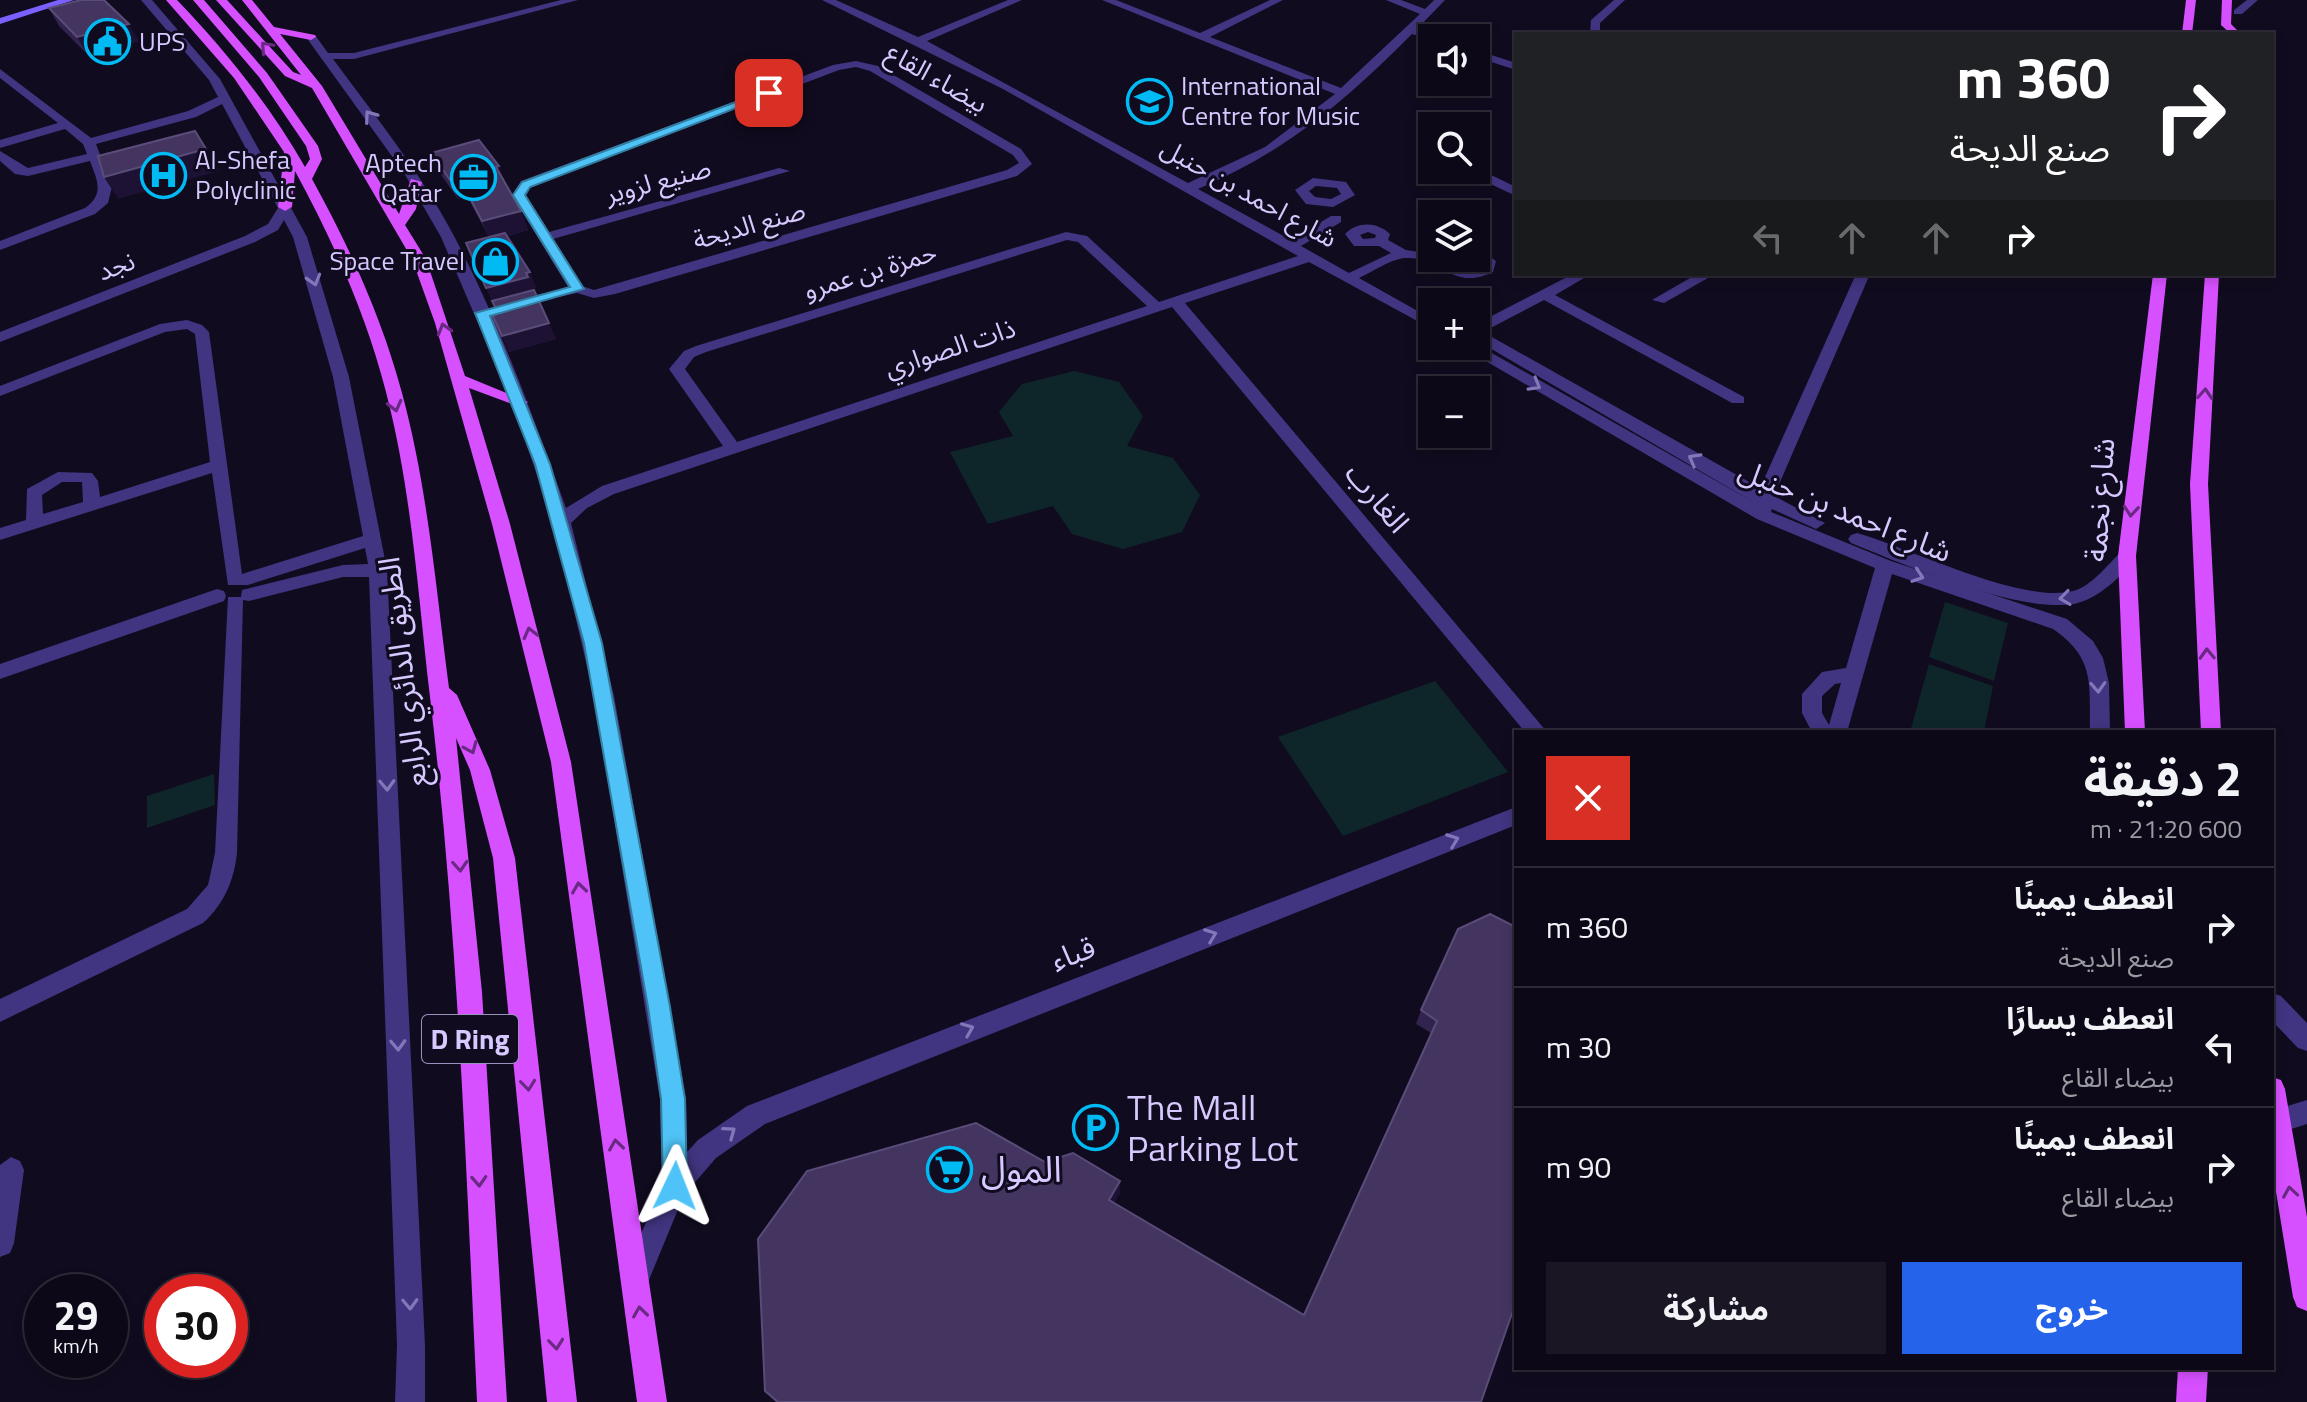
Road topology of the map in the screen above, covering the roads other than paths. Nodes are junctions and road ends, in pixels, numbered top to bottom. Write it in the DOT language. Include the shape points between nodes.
graph roads {
  1 [pos="52,0"];
  2 [pos="69,0"];
  3 [pos="146,0"];
  4 [pos="171,0"];
  5 [pos="198,0"];
  6 [pos="221,0"];
  7 [pos="248,0"];
  8 [pos="573,0"];
  9 [pos="827,0"];
  10 [pos="847,0"];
  11 [pos="1017,0"];
  12 [pos="1107,0"];
  13 [pos="1146,0"];
  14 [pos="1278,0"];
  15 [pos="1391,0"];
  16 [pos="1440,0"];
  17 [pos="1620,0"];
  18 [pos="2191,0"];
  19 [pos="2227,0"];
  20 [pos="2253,0"];
  21 [pos="2239,6"];
  22 [pos="1127,8"];
  23 [pos="1427,13"];
  24 [pos="0,18"];
  25 [pos="275,30"];
  26 [pos="1410,30"];
  27 [pos="1595,32"];
  28 [pos="2187,32"];
  29 [pos="2235,32"];
  30 [pos="2236,32"];
  31 [pos="1418,33"];
  32 [pos="311,37"];
  33 [pos="1200,37"];
  34 [pos="924,38"];
  35 [pos="1490,58"];
  36 [pos="332,64"];
  37 [pos="1514,66"];
  38 [pos="0,72"];
  39 [pos="316,86"];
  40 [pos="1341,92"];
  41 [pos="228,106"];
  42 [pos="65,122"];
  43 [pos="89,142"];
  44 [pos="0,144"];
  45 [pos="290,150"];
  46 [pos="0,155"];
  47 [pos="94,158"];
  48 [pos="1026,164"];
  49 [pos="784,171"];
  50 [pos="306,178"];
  51 [pos="1490,179"];
  52 [pos="416,182"];
  53 [pos="1199,183"];
  54 [pos="1186,189"];
  55 [pos="1514,191"];
  56 [pos="1326,203"];
  57 [pos="285,207"];
  58 [pos="1336,219"];
  59 [pos="400,223"];
  60 [pos="300,237"];
  61 [pos="545,237"];
  62 [pos="250,239"];
  63 [pos="1297,242"];
  64 [pos="0,246"];
  65 [pos="1402,253"];
  66 [pos="1418,255"];
  67 [pos="1309,257"];
  68 [pos="1453,272"];
  69 [pos="1479,272"];
  70 [pos="1356,275"];
  71 [pos="1580,276"];
  72 [pos="1679,276"];
  73 [pos="1704,276"];
  74 [pos="1862,276"];
  75 [pos="2160,276"];
  76 [pos="2212,276"];
  77 [pos="1691,283"];
  78 [pos="577,289"];
  79 [pos="1545,295"];
  80 [pos="1659,300"];
  81 [pos="1175,301"];
  82 [pos="1418,304"];
  83 [pos="1156,307"];
  84 [pos="482,313"];
  85 [pos="1418,316"];
  86 [pos="1490,324"];
  87 [pos="0,337"];
  88 [pos="1490,341"];
  89 [pos="1490,358"];
  90 [pos="457,378"];
  91 [pos="0,391"];
  92 [pos="1738,400"];
  93 [pos="520,402"];
  94 [pos="733,448"];
  95 [pos="220,465"];
  96 [pos="551,490"];
  97 [pos="608,490"];
  98 [pos="92,504"];
  99 [pos="1764,507"];
  100 [pos="35,522"];
  101 [pos="562,522"];
  102 [pos="0,534"];
  103 [pos="373,539"];
  104 [pos="2127,556"];
  105 [pos="1885,565"];
  106 [pos="378,570"];
  107 [pos="236,591"];
  108 [pos="0,672"];
  109 [pos="1854,674"];
  110 [pos="438,677"];
  111 [pos="1535,730"];
  112 [pos="1821,730"];
  113 [pos="1838,730"];
  114 [pos="2100,730"];
  115 [pos="2135,730"];
  116 [pos="2211,730"];
  117 [pos="1514,817"];
  118 [pos="2274,1006"];
  119 [pos="0,1011"];
  120 [pos="2307,1040"];
  121 [pos="2274,1098"];
  122 [pos="2307,1112"];
  123 [pos="2279,1121"];
  124 [pos="11,1170"];
  125 [pos="675,1186"];
  126 [pos="0,1243"];
  127 [pos="636,1277"];
  128 [pos="2307,1297"];
  129 [pos="2193,1370"];
  130 [pos="410,1402"];
  131 [pos="492,1402"];
  132 [pos="562,1402"];
  133 [pos="652,1402"];
  134 [pos="2191,1402"];
  1 -- 24 [label="street"];
  2 -- 24 [label="street"];
  3 -- 41 [label="street, الطريق الدائري الرابع" via="214,79"];
  4 -- 45 [label="main road, الطريق الدائري الرابع / D Ring"];
  5 -- 50 [label="main road" via="237,41 312,146 316,159"];
  39 -- 6 [label="main road, one-way" via="289,74"];
  7 -- 25 [label="main road"];
  8 -- 36 [label="street"];
  9 -- 34 [label="street, شارع احمد بن حنبل"];
  10 -- 34 [label="street, شارع احمد بن حنبل"];
  11 -- 34 [label="street"];
  12 -- 22 [label="street"];
  13 -- 22 [label="street"];
  14 -- 33 [label="street"];
  15 -- 23 [label="street"];
  16 -- 23 [label="street"];
  17 -- 27 [label="street" via="1595,22"];
  18 -- 28 [label="main road"];
  19 -- 29 [label="main road" via="2226,25"];
  20 -- 21 [label="street"];
  21 -- 30 [label="main road"];
  22 -- 33 [label="street"];
  23 -- 26 [label="street"];
  25 -- 32 [label="main road"];
  25 -- 39 [label="main road"];
  26 -- 31 [label="street"];
  26 -- 40 [label="street"];
  32 -- 36 [label="street"];
  33 -- 40 [label="street"];
  34 -- 53 [label="street, شارع احمد بن حنبل"];
  34 -- 54 [label="street, شارع احمد بن حنبل"];
  35 -- 37 [label="street"];
  52 -- 36 [label="street, one-way"];
  38 -- 42 [label="street"];
  39 -- 59 [label="main road"];
  40 -- 53 [label="street" via="1268,150"];
  41 -- 43 [label="street"];
  41 -- 57 [label="street, الطريق الدائري الرابع"];
  42 -- 43 [label="street"];
  42 -- 44 [label="street"];
  43 -- 47 [label="street"];
  45 -- 50 [label="main road, الطريق الدائري الرابع / D Ring"];
  45 -- 57 [label="main road"];
  46 -- 47 [label="street" via="23,172"];
  47 -- 64 [label="street" via="106,187 101,203"];
  48 -- 61 [label="street, بيضاء القاع" via="1017,152 874,68 846,65 526,184 519,195"];
  48 -- 78 [label="street, صنع الديحة" via="1012,173 610,291"];
  49 -- 61 [label="street, صنيع لزوير"];
  50 -- 110 [label="main road, الطريق الدائري الرابع / D Ring, one-way" via="383,354 422,539"];
  51 -- 55 [label="street"];
  52 -- 59 [label="main road"];
  52 -- 84 [label="street"];
  53 -- 54 [label="street"];
  53 -- 63 [label="street, شارع احمد بن حنبل"];
  54 -- 63 [label="street, شارع احمد بن حنبل"];
  56 -- 58 [label="street"];
  57 -- 60 [label="street, الطريق الدائري الرابع"];
  57 -- 62 [label="street, نجد" via="273,227"];
  58 -- 63 [label="street"];
  58 -- 65 [label="street" via="1380,231 1381,242"];
  90 -- 59 [label="main road, one-way" via="431,289"];
  60 -- 62 [label="street, نجد"];
  60 -- 103 [label="street, الطريق الدائري الرابع, one-way" via="341,377"];
  61 -- 78 [label="street, بيضاء القاع"];
  62 -- 87 [label="street, نجد"];
  63 -- 67 [label="street, شارع احمد بن حنبل"];
  63 -- 70 [label="street, شارع احمد بن حنبل"];
  65 -- 66 [label="street"];
  65 -- 70 [label="street"];
  67 -- 70 [label="street, شارع احمد بن حنبل"];
  67 -- 81 [label="street, ذات الصواري"];
  68 -- 69 [label="street"];
  70 -- 82 [label="street, شارع احمد بن حنبل"];
  70 -- 85 [label="street, شارع احمد بن حنبل"];
  71 -- 79 [label="street"];
  72 -- 77 [label="street"];
  73 -- 77 [label="street"];
  74 -- 99 [label="street"];
  75 -- 104 [label="main road, شارع نجمة, one-way"];
  116 -- 76 [label="main road, one-way" via="2199,484"];
  77 -- 80 [label="street"];
  78 -- 84 [label="street, صنع الديحة"];
  79 -- 86 [label="street"];
  79 -- 92 [label="street"];
  81 -- 83 [label="street, ذات الصواري"];
  81 -- 111 [label="street, الغارب"];
  83 -- 94 [label="street, ذات الصواري"];
  83 -- 94 [label="street, حمزة بن عمرو" via="1082,239 1066,236 701,349 677,369"];
  84 -- 93 [label="street"];
  99 -- 88 [label="street, شارع احمد بن حنبل, one-way"];
  89 -- 99 [label="street, شارع احمد بن حنبل, one-way"];
  90 -- 93 [label="main road"];
  127 -- 90 [label="main road, one-way" via="561,762 501,524"];
  91 -- 95 [label="street" via="160,329 196,327 202,332"];
  93 -- 96 [label="street"];
  94 -- 97 [label="street, ذات الصواري"];
  95 -- 98 [label="street"];
  95 -- 107 [label="street"];
  96 -- 97 [label="street, ذات الصواري"];
  96 -- 101 [label="street"];
  97 -- 101 [label="street, ذات الصواري"];
  98 -- 100 [label="street"];
  98 -- 100 [label="street" via="86,477 58,477 33,493"];
  104 -- 99 [label="street, شارع احمد بن حنبل, one-way" via="2090,591 2058,601 2041,599"];
  99 -- 105 [label="street, شارع احمد بن حنبل"];
  100 -- 102 [label="street"];
  101 -- 125 [label="street" via="593,643 649,945 673,1099"];
  103 -- 106 [label="street, الطريق الدائري الرابع"];
  103 -- 107 [label="street"];
  104 -- 115 [label="main road, شارع نجمة"];
  105 -- 109 [label="street"];
  105 -- 114 [label="street, شارع احمد بن حنبل, one-way" via="2077,634 2097,660"];
  106 -- 107 [label="street" via="343,571"];
  106 -- 130 [label="street, الطريق الدائري الرابع, one-way"];
  107 -- 108 [label="street"];
  107 -- 119 [label="street" via="226,853 224,876 213,901 195,916"];
  109 -- 112 [label="street" via="1829,677 1812,694 1812,713"];
  109 -- 113 [label="street"];
  110 -- 131 [label="main road, الطريق الدائري الرابع / D Ring, one-way" via="459,857"];
  110 -- 132 [label="main road, one-way" via="480,770 504,858"];
  125 -- 117 [label="street, قباء, one-way" via="707,1149 756,1115"];
  118 -- 120 [label="street"];
  121 -- 123 [label="main road"];
  122 -- 123 [label="street"];
  128 -- 123 [label="main road, one-way"];
  124 -- 126 [label="street"];
  125 -- 127 [label="street"];
  133 -- 127 [label="main road, one-way"];
  129 -- 134 [label="main road"];
}
